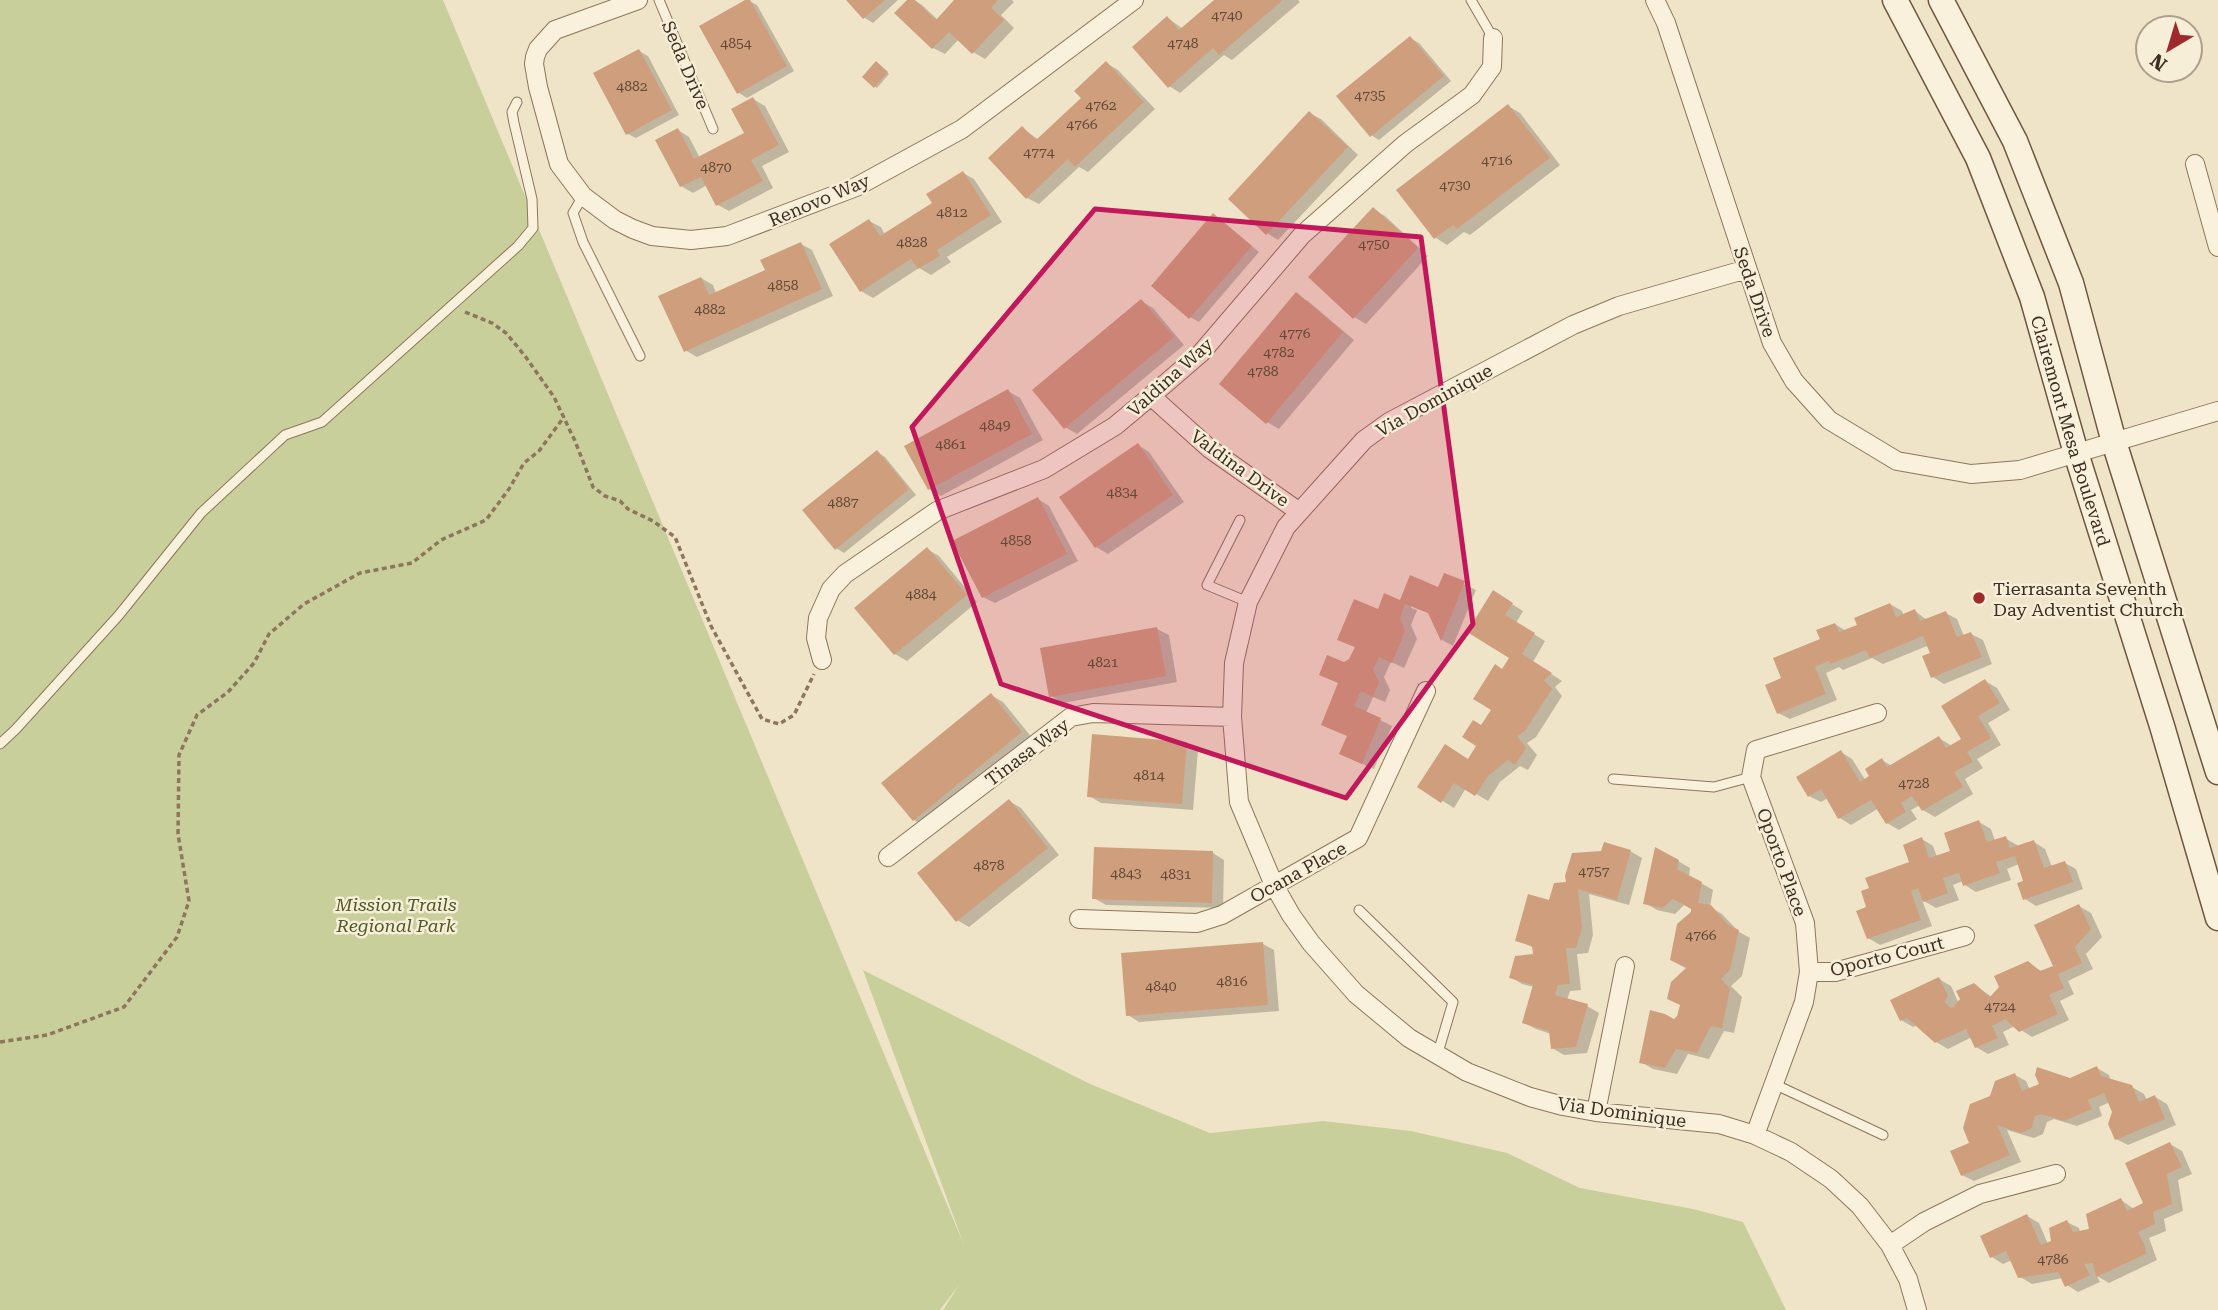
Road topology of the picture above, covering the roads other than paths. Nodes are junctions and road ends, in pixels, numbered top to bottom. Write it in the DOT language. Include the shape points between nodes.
graph roads {
  1 [pos="638,0"];
  2 [pos="659,0"];
  3 [pos="1134,0"];
  4 [pos="1471,0"];
  5 [pos="1654,0"];
  6 [pos="1895,0"];
  7 [pos="1941,0"];
  8 [pos="1493,38"];
  9 [pos="517,102"];
  10 [pos="713,129"];
  11 [pos="2195,163"];
  12 [pos="583,196"];
  13 [pos="2218,247"];
  14 [pos="1747,269"];
  15 [pos="640,356"];
  16 [pos="1151,396"];
  17 [pos="2218,411"];
  18 [pos="2113,442"];
  19 [pos="2076,453"];
  20 [pos="1298,510"];
  21 [pos="1240,520"];
  22 [pos="1248,602"];
  23 [pos="822,660"];
  24 [pos="1426,691"];
  25 [pos="1877,713"];
  26 [pos="1232,717"];
  27 [pos="0,744"];
  28 [pos="2218,772"];
  29 [pos="1751,777"];
  30 [pos="1613,779"];
  31 [pos="888,857"];
  32 [pos="1274,885"];
  33 [pos="1359,910"];
  34 [pos="2218,918"];
  35 [pos="1079,919"];
  36 [pos="1965,936"];
  37 [pos="1625,966"];
  38 [pos="1809,972"];
  39 [pos="1437,1056"];
  40 [pos="1774,1084"];
  41 [pos="1596,1112"];
  42 [pos="1755,1135"];
  43 [pos="1883,1135"];
  44 [pos="2056,1174"];
  45 [pos="1890,1245"];
  46 [pos="1917,1310"];
  1 -- 12 [label="street, Renovo Way" via="555,30 538,49 534,64 538,87 559,164"];
  2 -- 10 [label="lane, Seda Drive"];
  3 -- 12 [label="street, Renovo Way" via="962,129 856,187 745,230 709,239 652,236 615,220"];
  4 -- 8 [label="lane"];
  5 -- 14 [label="street, Seda Drive" via="1666,23"];
  6 -- 19 [label="street, Clairemont Mesa Boulevard" via="1978,158 2032,297"];
  7 -- 18 [label="street" via="2031,180 2071,284"];
  8 -- 16 [label="street, Valdina Way" via="1492,66 1472,95 1405,144 1302,235 1201,353"];
  9 -- 27 [label="lane" via="512,112 532,199 533,228 322,422 285,435 201,513 119,615"];
  11 -- 13 [label="street"];
  12 -- 15 [label="lane" via="573,213 583,242"];
  14 -- 19 [label="street, Seda Drive" via="1772,343 1794,381 1829,420 1897,461 1971,474 2020,470"];
  14 -- 20 [label="street, Via Dominique" via="1619,306 1573,325 1389,422 1364,440"];
  16 -- 20 [label="street, Valdina Drive" via="1210,449"];
  16 -- 23 [label="street, Valdina Way" via="1115,426 1044,469 937,512 845,574 831,589 818,618 816,638"];
  17 -- 18 [label="street, Seda Drive"];
  18 -- 19 [label="street, Seda Drive"];
  18 -- 28 [label="street"];
  19 -- 34 [label="street, Clairemont Mesa Boulevard"];
  20 -- 22 [label="street, Via Dominique"];
  21 -- 22 [label="lane" via="1207,585"];
  22 -- 26 [label="street, Via Dominique" via="1234,663"];
  24 -- 32 [label="street, Ocana Place" via="1359,838"];
  25 -- 29 [label="street" via="1756,750"];
  26 -- 31 [label="street, Tinasa Way" via="1093,713 1071,718"];
  26 -- 32 [label="street, Via Dominique" via="1239,802"];
  29 -- 30 [label="lane" via="1714,787"];
  29 -- 38 [label="street, Oporto Place" via="1805,923"];
  32 -- 35 [label="street, Ocana Place" via="1222,915 1197,923"];
  32 -- 39 [label="street, Via Dominique" via="1332,970 1381,1017"];
  33 -- 39 [label="lane" via="1453,1002"];
  36 -- 38 [label="street, Oporto Court" via="1835,972"];
  37 -- 41 [label="street"];
  38 -- 40 [label="street, Oporto Place" via="1804,1002"];
  39 -- 41 [label="street, Via Dominique" via="1519,1094"];
  40 -- 42 [label="street, Oporto Place"];
  40 -- 43 [label="lane"];
  41 -- 42 [label="street, Via Dominique" via="1719,1124"];
  42 -- 45 [label="street, Via Dominique" via="1831,1179 1860,1206"];
  44 -- 45 [label="street" via="1980,1194"];
  45 -- 46 [label="street, Via Dominique" via="1908,1279"];
}
